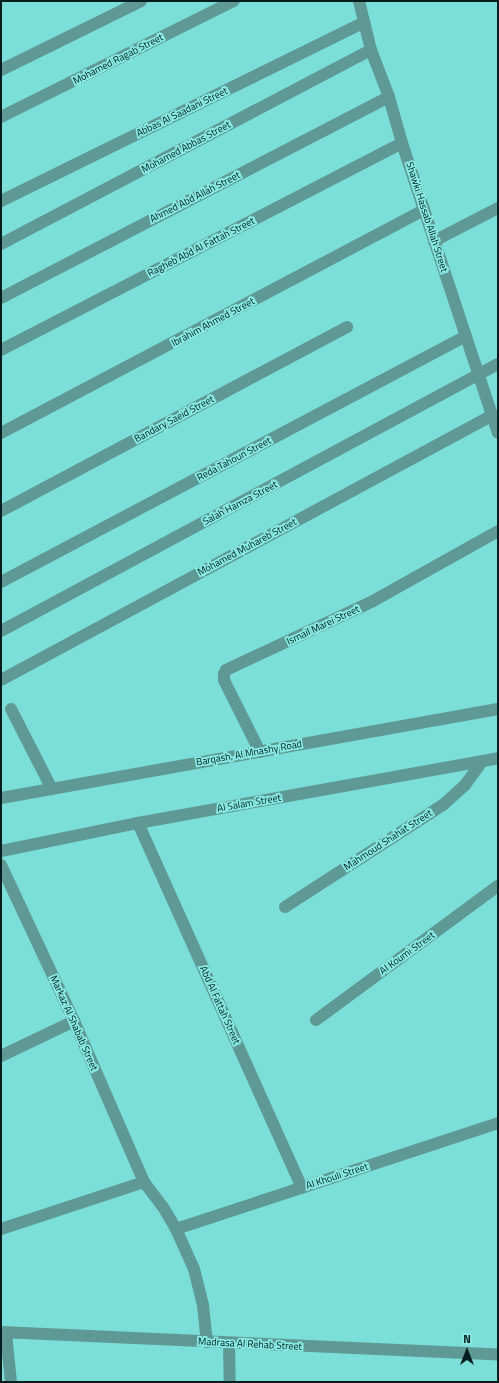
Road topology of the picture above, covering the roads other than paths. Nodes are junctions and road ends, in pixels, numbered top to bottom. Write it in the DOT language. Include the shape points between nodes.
graph roads {
  1 [pos="141,1"];
  2 [pos="234,1"];
  3 [pos="359,1"];
  4 [pos="364,22"];
  5 [pos="371,50"];
  6 [pos="1,70"];
  7 [pos="389,97"];
  8 [pos="1,117"];
  9 [pos="402,143"];
  10 [pos="1,201"];
  11 [pos="498,208"];
  12 [pos="424,210"];
  13 [pos="434,241"];
  14 [pos="1,244"];
  15 [pos="1,298"];
  16 [pos="347,327"];
  17 [pos="466,336"];
  18 [pos="1,350"];
  19 [pos="498,364"];
  20 [pos="479,374"];
  21 [pos="493,415"];
  22 [pos="1,433"];
  23 [pos="498,433"];
  24 [pos="1,511"];
  25 [pos="498,531"];
  26 [pos="1,582"];
  27 [pos="1,631"];
  28 [pos="1,680"];
  29 [pos="11,708"];
  30 [pos="498,709"];
  31 [pos="260,752"];
  32 [pos="498,758"];
  33 [pos="482,762"];
  34 [pos="52,789"];
  35 [pos="1,798"];
  36 [pos="138,823"];
  37 [pos="1,851"];
  38 [pos="1,864"];
  39 [pos="498,886"];
  40 [pos="285,907"];
  41 [pos="316,1020"];
  42 [pos="74,1021"];
  43 [pos="1,1056"];
  44 [pos="498,1123"];
  45 [pos="144,1182"];
  46 [pos="302,1188"];
  47 [pos="176,1229"];
  48 [pos="1,1230"];
  49 [pos="3,1332"];
  50 [pos="207,1342"];
  51 [pos="229,1343"];
  52 [pos="498,1355"];
  53 [pos="11,1382"];
  54 [pos="230,1382"];
  1 -- 6 [label="street"];
  2 -- 8 [label="street, Mohamed Ragab Street"];
  3 -- 4 [label="street, Shawki Hassab Allah Street"];
  4 -- 5 [label="street, Shawki Hassab Allah Street"];
  4 -- 10 [label="street, Abbas Al Saadani Street"];
  5 -- 7 [label="street, Shawki Hassab Allah Street"];
  5 -- 14 [label="street, Mohamed Abbas Street"];
  7 -- 9 [label="street, Shawki Hassab Allah Street"];
  7 -- 15 [label="street, Ahmed Abd Allah Street"];
  9 -- 12 [label="street, Shawki Hassab Allah Street"];
  9 -- 18 [label="street, Ragheb Abd Al Fattah Street"];
  11 -- 13 [label="street"];
  12 -- 13 [label="street, Shawki Hassab Allah Street"];
  12 -- 22 [label="street, Ibrahim Ahmed Street"];
  13 -- 17 [label="street, Shawki Hassab Allah Street"];
  16 -- 24 [label="street, Bandary Saeid Street"];
  17 -- 20 [label="street, Shawki Hassab Allah Street"];
  17 -- 26 [label="street, Reda Tahoun Street"];
  19 -- 20 [label="street, Salah Hamza Street"];
  20 -- 21 [label="street, Shawki Hassab Allah Street"];
  20 -- 27 [label="street, Salah Hamza Street"];
  21 -- 23 [label="street, Shawki Hassab Allah Street"];
  21 -- 28 [label="street, Mohamed Muhareb Street"];
  25 -- 31 [label="street, Ismail Marei Street" via="373,601 226,670 224,680"];
  29 -- 34 [label="street"];
  30 -- 31 [label="street, Barqash, Al Mnashy Road"];
  31 -- 34 [label="street, Barqash, Al Mnashy Road"];
  32 -- 33 [label="street, Al Salam Street"];
  33 -- 36 [label="street, Al Salam Street"];
  33 -- 40 [label="street, Mahmoud Shahat Street" via="465,785 444,804"];
  34 -- 35 [label="street, Barqash, Al Mnashy Road"];
  36 -- 37 [label="street, Al Salam Street"];
  36 -- 46 [label="street, Abd Al Fattah Street"];
  38 -- 42 [label="street, Markaz Al Shabab Street"];
  39 -- 41 [label="street, Al Koumi Street"];
  42 -- 43 [label="street"];
  42 -- 45 [label="street, Markaz Al Shabab Street"];
  44 -- 46 [label="street, Al Khouli Street"];
  45 -- 47 [label="street, Markaz Al Shabab Street"];
  45 -- 48 [label="street"];
  46 -- 47 [label="street, Al Khouli Street"];
  47 -- 50 [label="street, Markaz Al Shabab Street" via="194,1269 203,1305"];
  49 -- 50 [label="street, Madrasa Al Rehab Street"];
  49 -- 53 [label="street"];
  50 -- 51 [label="street, Madrasa Al Rehab Street"];
  51 -- 52 [label="street, Madrasa Al Rehab Street"];
  51 -- 54 [label="street"];
}
